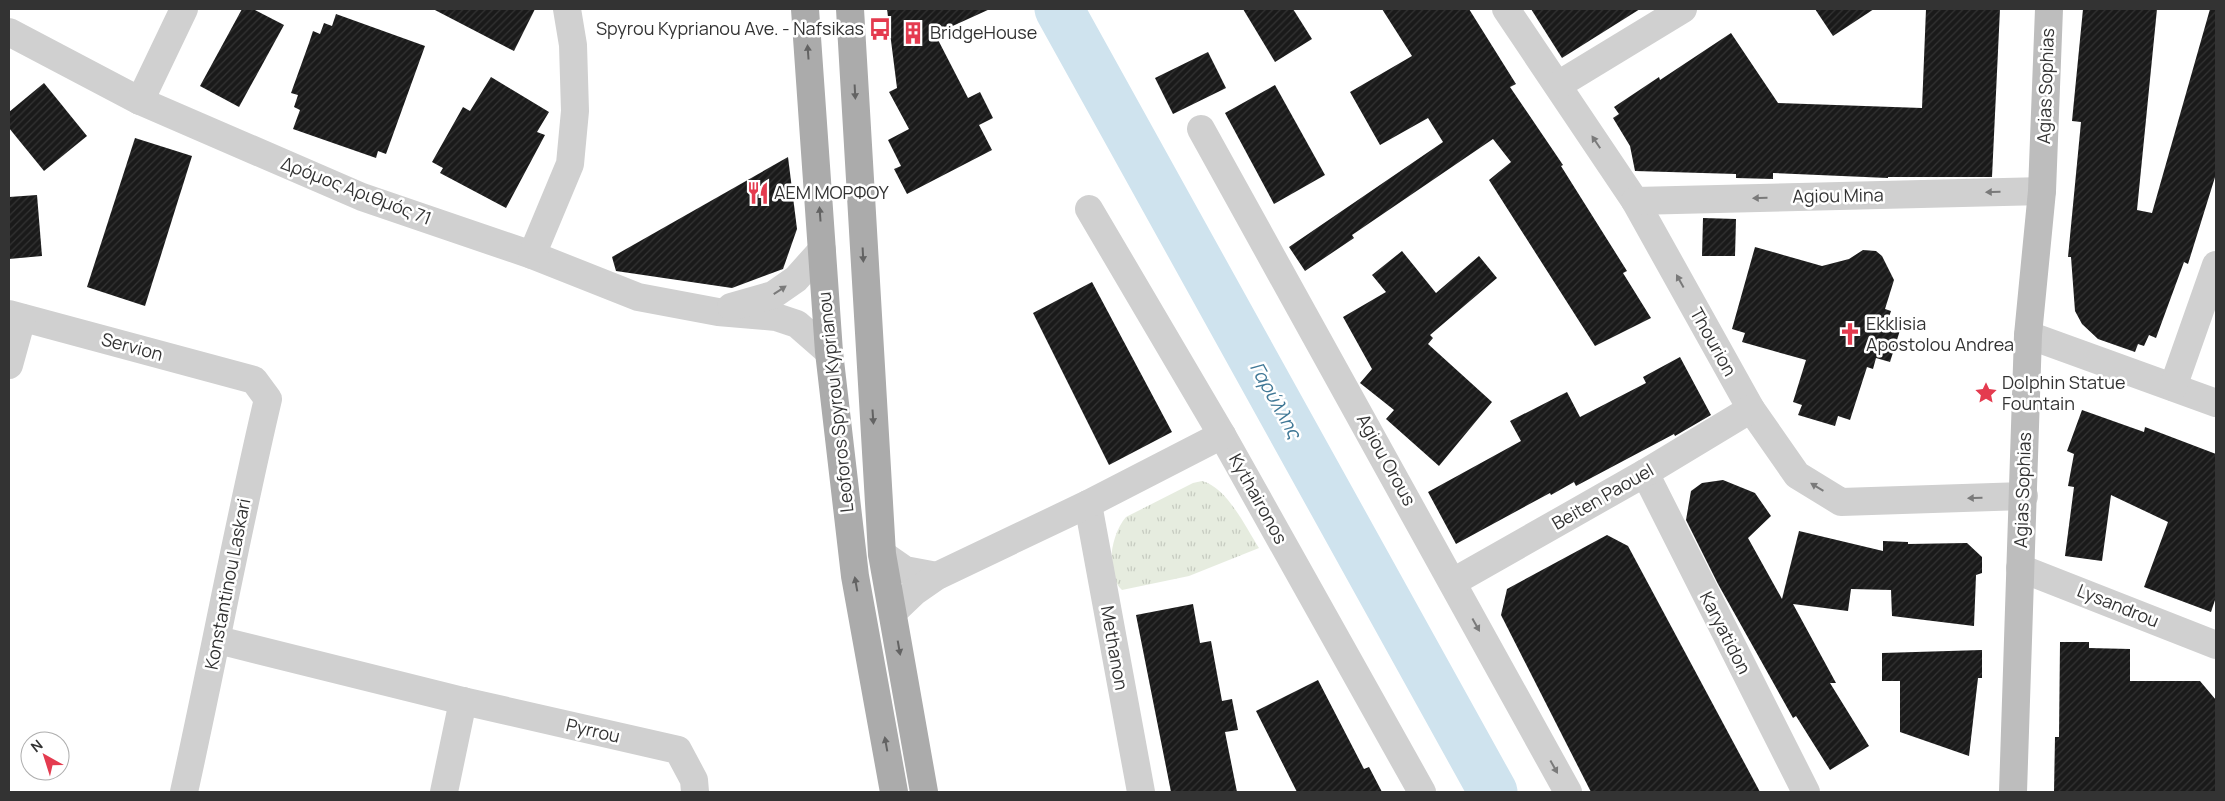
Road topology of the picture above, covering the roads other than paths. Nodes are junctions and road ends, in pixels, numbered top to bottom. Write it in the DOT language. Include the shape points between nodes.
graph roads {
  1 [pos="184,9"];
  2 [pos="567,9"];
  3 [pos="805,9"];
  4 [pos="850,9"];
  5 [pos="1506,9"];
  6 [pos="1684,9"];
  7 [pos="2049,9"];
  8 [pos="9,32"];
  9 [pos="1558,85"];
  10 [pos="140,101"];
  11 [pos="1201,129"];
  12 [pos="2042,191"];
  13 [pos="1635,201"];
  14 [pos="1089,209"];
  15 [pos="822,250"];
  16 [pos="532,255"];
  17 [pos="2216,264"];
  18 [pos="718,312"];
  19 [pos="16,316"];
  20 [pos="2028,335"];
  21 [pos="829,352"];
  22 [pos="9,365"];
  23 [pos="254,380"];
  24 [pos="2173,387"];
  25 [pos="2216,403"];
  26 [pos="1751,409"];
  27 [pos="1222,435"];
  28 [pos="1645,474"];
  29 [pos="2024,496"];
  30 [pos="1088,504"];
  31 [pos="882,554"];
  32 [pos="2020,568"];
  33 [pos="937,576"];
  34 [pos="1453,582"];
  35 [pos="893,612"];
  36 [pos="218,640"];
  37 [pos="2216,645"];
  38 [pos="463,701"];
  39 [pos="184,792"];
  40 [pos="444,792"];
  41 [pos="695,792"];
  42 [pos="894,792"];
  43 [pos="924,792"];
  44 [pos="1141,792"];
  45 [pos="1422,792"];
  46 [pos="1568,792"];
  47 [pos="1806,792"];
  48 [pos="2013,792"];
  1 -- 10 [label="street"];
  2 -- 16 [label="street" via="573,46 576,111 570,164"];
  15 -- 3 [label="main road, Leoforos Spyrou Kyprianou, one-way"];
  4 -- 31 [label="main road, Leoforos Spyrou Kyprianou, one-way"];
  5 -- 9 [label="street, Thourion"];
  6 -- 9 [label="street"];
  7 -- 12 [label="street, Agias Sophias"];
  8 -- 10 [label="street, Δρόμος Αριθμός 71"];
  13 -- 9 [label="street, Thourion, one-way"];
  10 -- 16 [label="street, Δρόμος Αριθμός 71" via="362,197"];
  11 -- 34 [label="street, Agiou Orous"];
  12 -- 13 [label="street, Agiou Mina, one-way"];
  12 -- 20 [label="street, Agias Sophias"];
  26 -- 13 [label="street, Thourion, one-way"];
  14 -- 27 [label="street, Kythaironos"];
  18 -- 15 [label="street, Δρόμος Αριθμός 71, one-way" via="773,294 796,279"];
  15 -- 21 [label="main road, Leoforos Spyrou Kyprianou"];
  16 -- 18 [label="street, Δρόμος Αριθμός 71" via="638,297"];
  17 -- 24 [label="street"];
  18 -- 21 [label="street, Δρόμος Αριθμός 71" via="776,317 797,324"];
  19 -- 22 [label="street"];
  19 -- 23 [label="street, Servion"];
  20 -- 24 [label="street"];
  20 -- 29 [label="street, Agias Sophias"];
  42 -- 21 [label="main road, Leoforos Spyrou Kyprianou, one-way" via="855,576"];
  23 -- 36 [label="street, Konstantinou Laskari" via="268,399 239,520"];
  24 -- 25 [label="street"];
  26 -- 28 [label="street, Beiten Paouel"];
  29 -- 26 [label="street, Thourion, one-way" via="1841,502 1797,476"];
  27 -- 30 [label="street"];
  27 -- 45 [label="street, Kythaironos"];
  28 -- 34 [label="street, Beiten Paouel"];
  28 -- 47 [label="street, Karyatidon"];
  29 -- 32 [label="street, Agias Sophias"];
  30 -- 33 [label="street"];
  30 -- 44 [label="street, Methanon"];
  31 -- 33 [label="street" via="906,570"];
  31 -- 35 [label="main road, Leoforos Spyrou Kyprianou"];
  32 -- 37 [label="street, Lysandrou"];
  32 -- 48 [label="street, Agias Sophias"];
  33 -- 35 [label="street"];
  34 -- 46 [label="street, Agiou Orous, one-way"];
  35 -- 43 [label="main road, Leoforos Spyrou Kyprianou, one-way"];
  36 -- 38 [label="street, Pyrrou"];
  36 -- 39 [label="street, Konstantinou Laskari"];
  38 -- 40 [label="street"];
  38 -- 41 [label="street, Pyrrou" via="678,750 694,780"];
}
